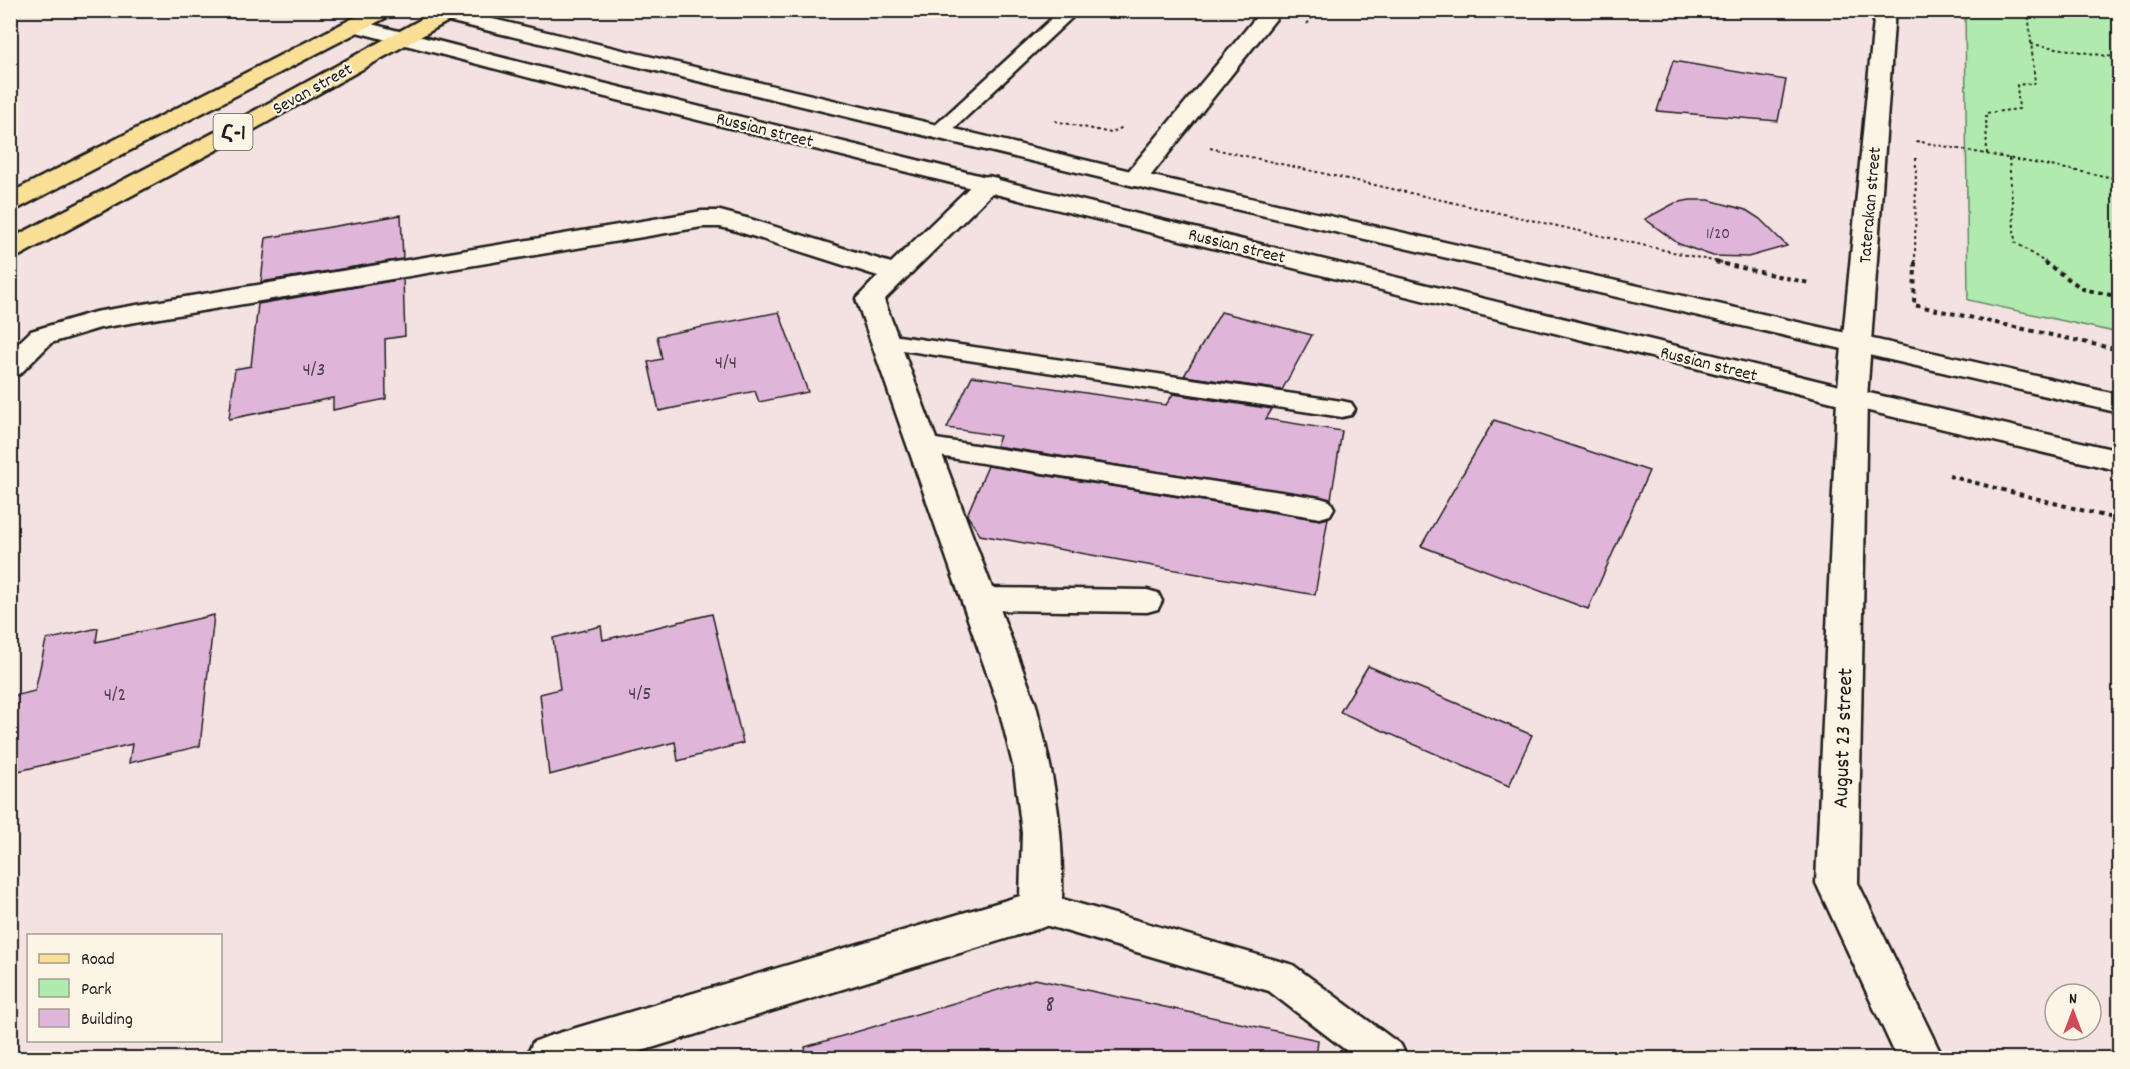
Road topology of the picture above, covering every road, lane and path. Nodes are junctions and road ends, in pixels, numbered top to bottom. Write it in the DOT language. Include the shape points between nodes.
graph roads {
  1 [pos="386,10"];
  2 [pos="1072,10"];
  3 [pos="1273,10"];
  4 [pos="1885,10"];
  5 [pos="2028,10"];
  6 [pos="2100,10"];
  7 [pos="442,12"];
  8 [pos="2120,20"];
  9 [pos="356,26"];
  10 [pos="402,38"];
  11 [pos="2031,44"];
  12 [pos="2120,58"];
  13 [pos="938,133"];
  14 [pos="1916,141"];
  15 [pos="1210,148"];
  16 [pos="1916,153"];
  17 [pos="1987,154"];
  18 [pos="2009,158"];
  19 [pos="1135,179"];
  20 [pos="2120,179"];
  21 [pos="988,183"];
  22 [pos="10,203"];
  23 [pos="10,250"];
  24 [pos="896,273"];
  25 [pos="1809,283"];
  26 [pos="2120,297"];
  27 [pos="885,341"];
  28 [pos="1857,344"];
  29 [pos="2120,350"];
  30 [pos="10,368"];
  31 [pos="1852,398"];
  32 [pos="2120,404"];
  33 [pos="1342,409"];
  34 [pos="923,446"];
  35 [pos="2120,461"];
  36 [pos="1949,476"];
  37 [pos="1320,508"];
  38 [pos="2120,520"];
  39 [pos="978,598"];
  40 [pos="1147,601"];
  41 [pos="1041,909"];
  42 [pos="549,1059"];
  43 [pos="1387,1059"];
  44 [pos="1920,1059"];
  1 -- 9 [label="main road, Sevan street / Հ-1"];
  2 -- 13 [label="lane"];
  3 -- 19 [label="street"];
  4 -- 28 [label="street, Taterakan street"];
  5 -- 11 [label="path"];
  6 -- 8 [label="path"];
  7 -- 10 [label="main road, Sevan street / Հ-1"];
  7 -- 13 [label="street, Russian street"];
  9 -- 10 [label="street, Russian street"];
  9 -- 22 [label="main road, Sevan street / Հ-1"];
  10 -- 21 [label="street, Russian street"];
  10 -- 23 [label="main road, Sevan street / Հ-1"];
  11 -- 12 [label="path"];
  11 -- 17 [label="path" via="2035,83 2017,85 2019,109 1986,113"];
  13 -- 19 [label="street, Russian street"];
  14 -- 17 [label="path"];
  15 -- 25 [label="path"];
  16 -- 29 [label="path" via="1914,305"];
  17 -- 18 [label="path"];
  18 -- 20 [label="path"];
  18 -- 26 [label="path" via="2015,242 2083,289"];
  19 -- 28 [label="street, Russian street"];
  21 -- 24 [label="street"];
  21 -- 31 [label="street, Russian street"];
  24 -- 27 [label="street" via="870,299"];
  24 -- 30 [label="street" via="741,224 702,219 95,320 41,337"];
  27 -- 33 [label="lane"];
  27 -- 34 [label="street"];
  28 -- 31 [label="street, Taterakan street"];
  28 -- 32 [label="street, Russian street"];
  31 -- 35 [label="street, Russian street"];
  31 -- 44 [label="street, August 23 street" via="1837,883"];
  34 -- 37 [label="lane"];
  34 -- 39 [label="street"];
  36 -- 38 [label="path"];
  39 -- 40 [label="lane"];
  39 -- 41 [label="street" via="1017,705 1033,769 1042,833"];
  41 -- 42 [label="street"];
  41 -- 43 [label="lane" via="1280,977"];
}
